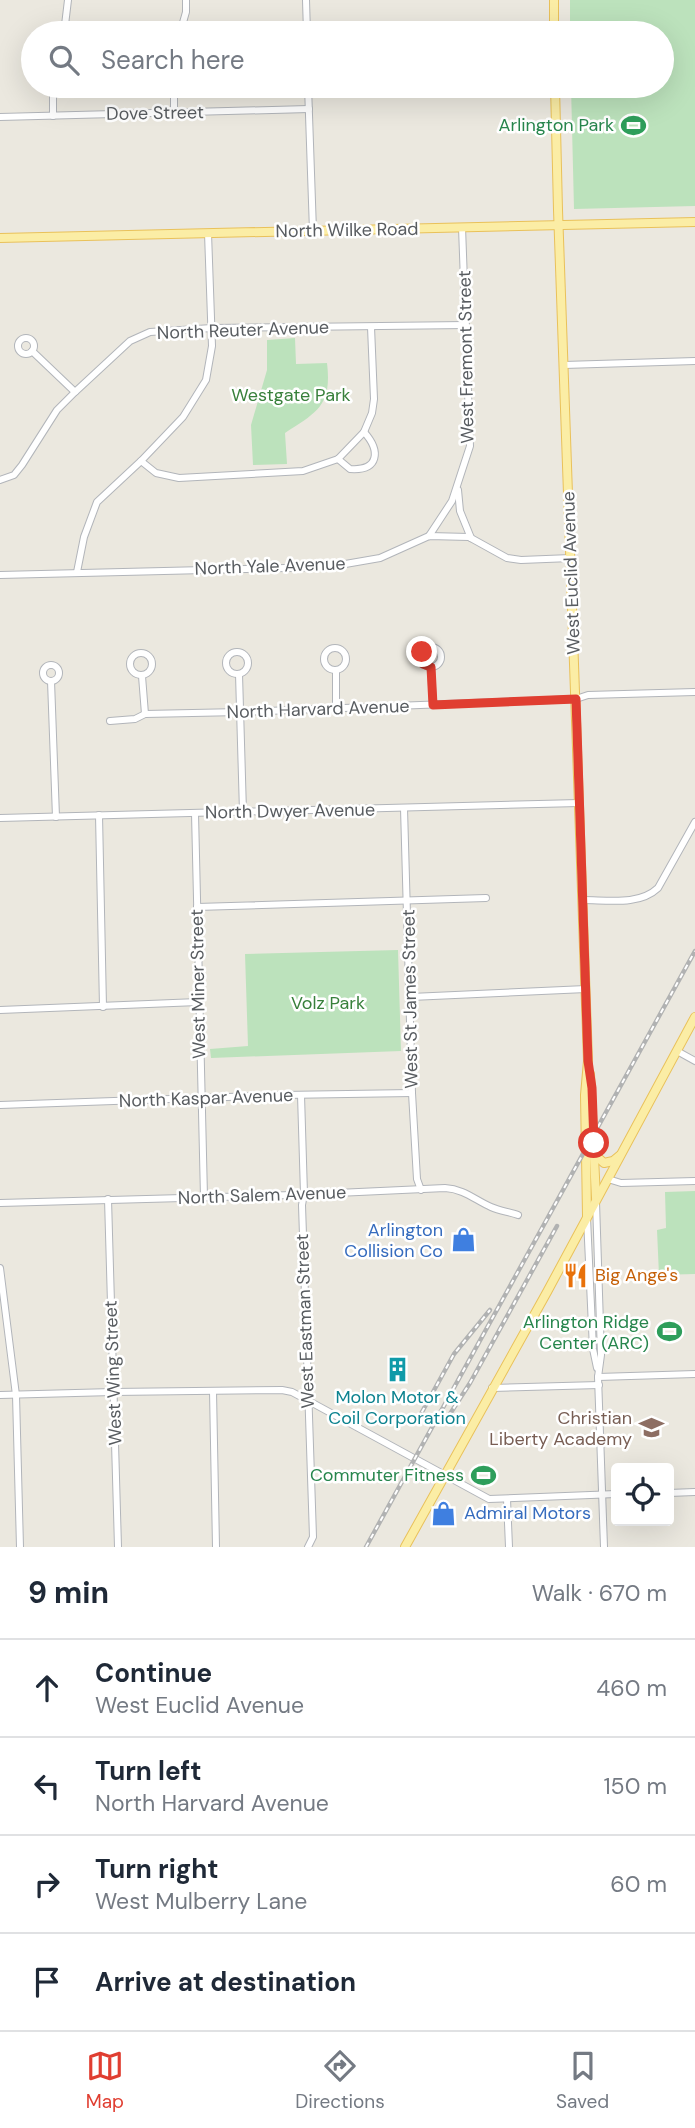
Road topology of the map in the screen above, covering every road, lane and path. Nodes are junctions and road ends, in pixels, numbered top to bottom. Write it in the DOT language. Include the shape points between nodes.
graph roads {
  1 [pos="68,0"];
  2 [pos="186,0"];
  3 [pos="306,0"];
  4 [pos="554,0"];
  5 [pos="65,21"];
  6 [pos="183,21"];
  7 [pos="307,21"];
  8 [pos="554,21"];
  9 [pos="53,98"];
  10 [pos="174,98"];
  11 [pos="309,98"];
  12 [pos="555,98"];
  13 [pos="309,109"];
  14 [pos="174,113"];
  15 [pos="53,116"];
  16 [pos="0,117"];
  17 [pos="695,222"];
  18 [pos="559,225"];
  19 [pos="462,227"];
  20 [pos="313,230"];
  21 [pos="208,233"];
  22 [pos="0,238"];
  23 [pos="466,325"];
  24 [pos="371,327"];
  25 [pos="212,328"];
  26 [pos="32,351"];
  27 [pos="695,361"];
  28 [pos="564,365"];
  29 [pos="75,393"];
  30 [pos="364,432"];
  31 [pos="338,458"];
  32 [pos="141,461"];
  33 [pos="0,480"];
  34 [pos="458,485"];
  35 [pos="429,536"];
  36 [pos="471,538"];
  37 [pos="571,558"];
  38 [pos="77,572"];
  39 [pos="0,575"];
  40 [pos="431,667"];
  41 [pos="336,670"];
  42 [pos="239,674"];
  43 [pos="142,676"];
  44 [pos="51,681"];
  45 [pos="695,692"];
  46 [pos="576,699"];
  47 [pos="433,705"];
  48 [pos="337,708"];
  49 [pos="240,712"];
  50 [pos="145,714"];
  51 [pos="110,721"];
  52 [pos="579,803"];
  53 [pos="404,808"];
  54 [pos="243,812"];
  55 [pos="195,813"];
  56 [pos="99,815"];
  57 [pos="56,817"];
  58 [pos="0,818"];
  59 [pos="695,822"];
  60 [pos="486,898"];
  61 [pos="583,900"];
  62 [pos="408,902"];
  63 [pos="197,907"];
  64 [pos="586,989"];
  65 [pos="411,997"];
  66 [pos="198,1002"];
  67 [pos="103,1007"];
  68 [pos="0,1010"];
  69 [pos="695,1017"];
  70 [pos="677,1051"];
  71 [pos="695,1060"];
  72 [pos="588,1061"];
  73 [pos="412,1093"];
  74 [pos="301,1095"];
  75 [pos="200,1098"];
  76 [pos="0,1105"];
  77 [pos="594,1154"];
  78 [pos="621,1154"];
  79 [pos="608,1179"];
  80 [pos="695,1181"];
  81 [pos="421,1190"];
  82 [pos="304,1194"];
  83 [pos="204,1197"];
  84 [pos="108,1199"];
  85 [pos="596,1200"];
  86 [pos="0,1203"];
  87 [pos="519,1215"];
  88 [pos="587,1216"];
  89 [pos="0,1268"];
  90 [pos="3,1318"];
  91 [pos="695,1374"];
  92 [pos="598,1377"];
  93 [pos="598,1385"];
  94 [pos="492,1388"];
  95 [pos="213,1391"];
  96 [pos="113,1392"];
  97 [pos="0,1395"];
  98 [pos="16,1395"];
  99 [pos="307,1400"];
  100 [pos="444,1476"];
  101 [pos="695,1492"];
  102 [pos="674,1493"];
  103 [pos="611,1494"];
  104 [pos="602,1495"];
  105 [pos="508,1499"];
  106 [pos="20,1547"];
  107 [pos="118,1547"];
  108 [pos="216,1547"];
  109 [pos="308,1547"];
  110 [pos="405,1547"];
  111 [pos="509,1547"];
  112 [pos="604,1547"];
  1 -- 5 [label="street"];
  2 -- 6 [label="street"];
  3 -- 7 [label="street"];
  4 -- 8 [label="main road"];
  9 -- 15 [label="street"];
  10 -- 14 [label="street"];
  11 -- 13 [label="street"];
  12 -- 18 [label="main road, West Euclid Avenue"];
  13 -- 14 [label="street, Dove Street"];
  13 -- 20 [label="street"];
  14 -- 15 [label="street, Dove Street"];
  15 -- 16 [label="street, Dove Street"];
  17 -- 18 [label="main road, North Wilke Road"];
  18 -- 19 [label="main road, North Wilke Road"];
  18 -- 28 [label="main road, West Euclid Avenue"];
  19 -- 20 [label="main road, North Wilke Road"];
  19 -- 23 [label="street, West Fremont Street"];
  20 -- 21 [label="main road, North Wilke Road"];
  21 -- 22 [label="main road, North Wilke Road"];
  21 -- 25 [label="street"];
  23 -- 24 [label="street, North Reuter Avenue"];
  23 -- 34 [label="street, West Fremont Street" via="470,446"];
  24 -- 25 [label="street, North Reuter Avenue"];
  24 -- 30 [label="street" via="374,399"];
  25 -- 29 [label="street, North Reuter Avenue" via="150,332 130,341"];
  25 -- 32 [label="street" via="206,380 183,417"];
  26 -- 29 [label="street"];
  27 -- 28 [label="street"];
  28 -- 37 [label="main road, West Euclid Avenue"];
  29 -- 33 [label="street, North Reuter Avenue" via="57,410 14,475"];
  30 -- 31 [label="street"];
  30 -- 31 [label="street" via="375,449 371,464 350,469"];
  31 -- 32 [label="street" via="303,471 179,478 156,473"];
  32 -- 38 [label="street" via="97,502 83,537"];
  34 -- 35 [label="street, West Fremont Street"];
  34 -- 36 [label="street, West Fremont Street" via="460,511"];
  35 -- 36 [label="street, North Yale Avenue"];
  35 -- 38 [label="street, North Yale Avenue" via="380,558 328,567"];
  36 -- 37 [label="street, North Yale Avenue" via="507,558"];
  37 -- 46 [label="main road, West Euclid Avenue"];
  38 -- 39 [label="street, North Yale Avenue"];
  40 -- 47 [label="street"];
  41 -- 48 [label="street"];
  42 -- 49 [label="street"];
  43 -- 50 [label="street"];
  44 -- 57 [label="street"];
  45 -- 46 [label="street, North Harvard Avenue"];
  46 -- 47 [label="street, North Harvard Avenue"];
  46 -- 52 [label="main road, West Euclid Avenue"];
  47 -- 48 [label="street, North Harvard Avenue"];
  48 -- 49 [label="street, North Harvard Avenue"];
  49 -- 50 [label="street, North Harvard Avenue"];
  49 -- 54 [label="street"];
  50 -- 51 [label="street, North Harvard Avenue"];
  52 -- 53 [label="street, North Dwyer Avenue"];
  52 -- 61 [label="main road, West Euclid Avenue"];
  53 -- 54 [label="street, North Dwyer Avenue"];
  53 -- 62 [label="street, West St James Street"];
  54 -- 55 [label="street, North Dwyer Avenue"];
  55 -- 56 [label="street, North Dwyer Avenue"];
  55 -- 63 [label="street, West Miner Street"];
  56 -- 57 [label="street, North Dwyer Avenue"];
  56 -- 67 [label="street"];
  57 -- 58 [label="street, North Dwyer Avenue"];
  59 -- 61 [label="street" via="653,892 636,899"];
  60 -- 62 [label="street"];
  61 -- 64 [label="main road, West Euclid Avenue"];
  62 -- 63 [label="street"];
  62 -- 65 [label="street, West St James Street"];
  63 -- 66 [label="street, West Miner Street"];
  64 -- 65 [label="street"];
  64 -- 72 [label="main road, West Euclid Avenue"];
  65 -- 73 [label="street, West St James Street"];
  66 -- 67 [label="street"];
  66 -- 75 [label="street, West Miner Street"];
  67 -- 68 [label="street"];
  69 -- 70 [label="main road"];
  70 -- 71 [label="street"];
  70 -- 78 [label="main road"];
  72 -- 77 [label="main road, West Euclid Avenue"];
  72 -- 88 [label="main road, West Euclid Avenue"];
  73 -- 74 [label="street, North Kaspar Avenue"];
  73 -- 81 [label="street, West St James Street"];
  74 -- 75 [label="street, North Kaspar Avenue"];
  74 -- 82 [label="street, West Eastman Street"];
  75 -- 76 [label="street, North Kaspar Avenue"];
  75 -- 83 [label="street, West Miner Street"];
  77 -- 78 [label="main road" via="604,1163"];
  77 -- 85 [label="main road, West Euclid Avenue"];
  78 -- 79 [label="main road"];
  79 -- 80 [label="street" via="621,1183"];
  79 -- 85 [label="main road"];
  81 -- 82 [label="street, North Salem Avenue"];
  81 -- 87 [label="street, North Salem Avenue" via="454,1189"];
  82 -- 83 [label="street, North Salem Avenue"];
  82 -- 99 [label="street, West Eastman Street"];
  83 -- 84 [label="street, North Salem Avenue"];
  84 -- 86 [label="street, North Salem Avenue"];
  84 -- 96 [label="street, West Wing Street"];
  85 -- 88 [label="main road"];
  85 -- 92 [label="street, West Euclid Avenue"];
  88 -- 92 [label="street, West Euclid Avenue"];
  88 -- 94 [label="main road"];
  89 -- 90 [label="street"];
  90 -- 98 [label="street"];
  91 -- 92 [label="street"];
  92 -- 93 [label="street, West Euclid Avenue"];
  93 -- 94 [label="street"];
  93 -- 104 [label="street, West Euclid Avenue"];
  94 -- 100 [label="main road"];
  95 -- 96 [label="street"];
  95 -- 99 [label="street" via="282,1390"];
  95 -- 108 [label="street"];
  96 -- 98 [label="street"];
  96 -- 107 [label="street, West Wing Street"];
  97 -- 98 [label="street"];
  98 -- 106 [label="street"];
  99 -- 100 [label="street"];
  99 -- 109 [label="street, West Eastman Street" via="313,1537"];
  100 -- 105 [label="street" via="489,1499"];
  100 -- 110 [label="main road"];
  101 -- 102 [label="street"];
  103 -- 104 [label="street"];
  104 -- 105 [label="street"];
  104 -- 112 [label="street, West Euclid Avenue"];
  105 -- 111 [label="street"];
}
